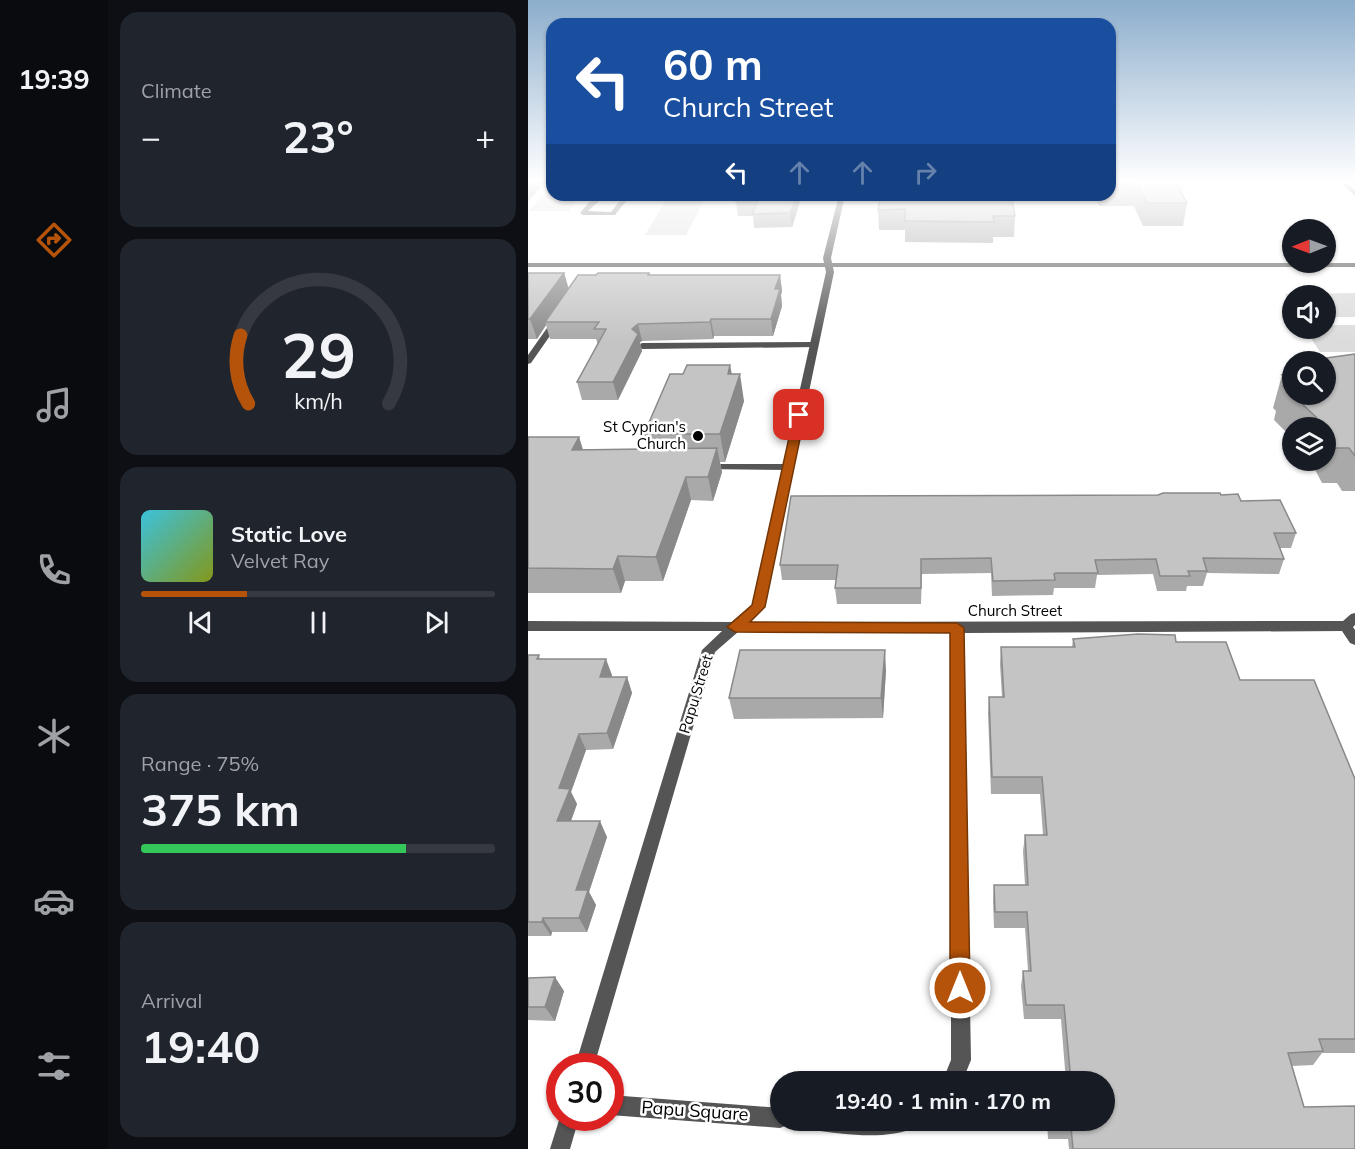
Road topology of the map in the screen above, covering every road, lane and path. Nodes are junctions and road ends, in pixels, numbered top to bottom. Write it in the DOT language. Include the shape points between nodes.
graph roads {
  1 [pos="832,236"];
  2 [pos="596,264"];
  3 [pos="528,265"];
  4 [pos="828,265"];
  5 [pos="1355,265"];
  6 [pos="589,274"];
  7 [pos="562,313"];
  8 [pos="814,345"];
  9 [pos="642,346"];
  10 [pos="528,361"];
  11 [pos="694,467"];
  12 [pos="788,467"];
  13 [pos="1350,622"];
  14 [pos="528,626"];
  15 [pos="735,627"];
  16 [pos="957,628"];
  17 [pos="1355,639"];
  18 [pos="588,1053"];
  19 [pos="956,1071"];
  20 [pos="624,1106"];
  21 [pos="770,1117"];
  22 [pos="565,1131"];
  23 [pos="560,1149"];
  1 -- 4 [label="street, Papu Street"];
  2 -- 3 [label="street"];
  2 -- 4 [label="street"];
  2 -- 6 [label="street"];
  4 -- 5 [label="street"];
  4 -- 8 [label="street, Papu Street" via="830,272"];
  7 -- 10 [label="street"];
  8 -- 9 [label="street"];
  8 -- 12 [label="street, Papu Street"];
  11 -- 12 [label="street"];
  12 -- 15 [label="street, Papu Street" via="758,607"];
  13 -- 16 [label="street, Church Street"];
  13 -- 17 [label="street"];
  14 -- 15 [label="street, Church Street"];
  15 -- 16 [label="street, Church Street"];
  15 -- 18 [label="street, Papu Street" via="709,650"];
  16 -- 19 [label="street" via="961,1060"];
  20 -- 21 [label="street, Papu Square"];
  22 -- 23 [label="street"];
}
